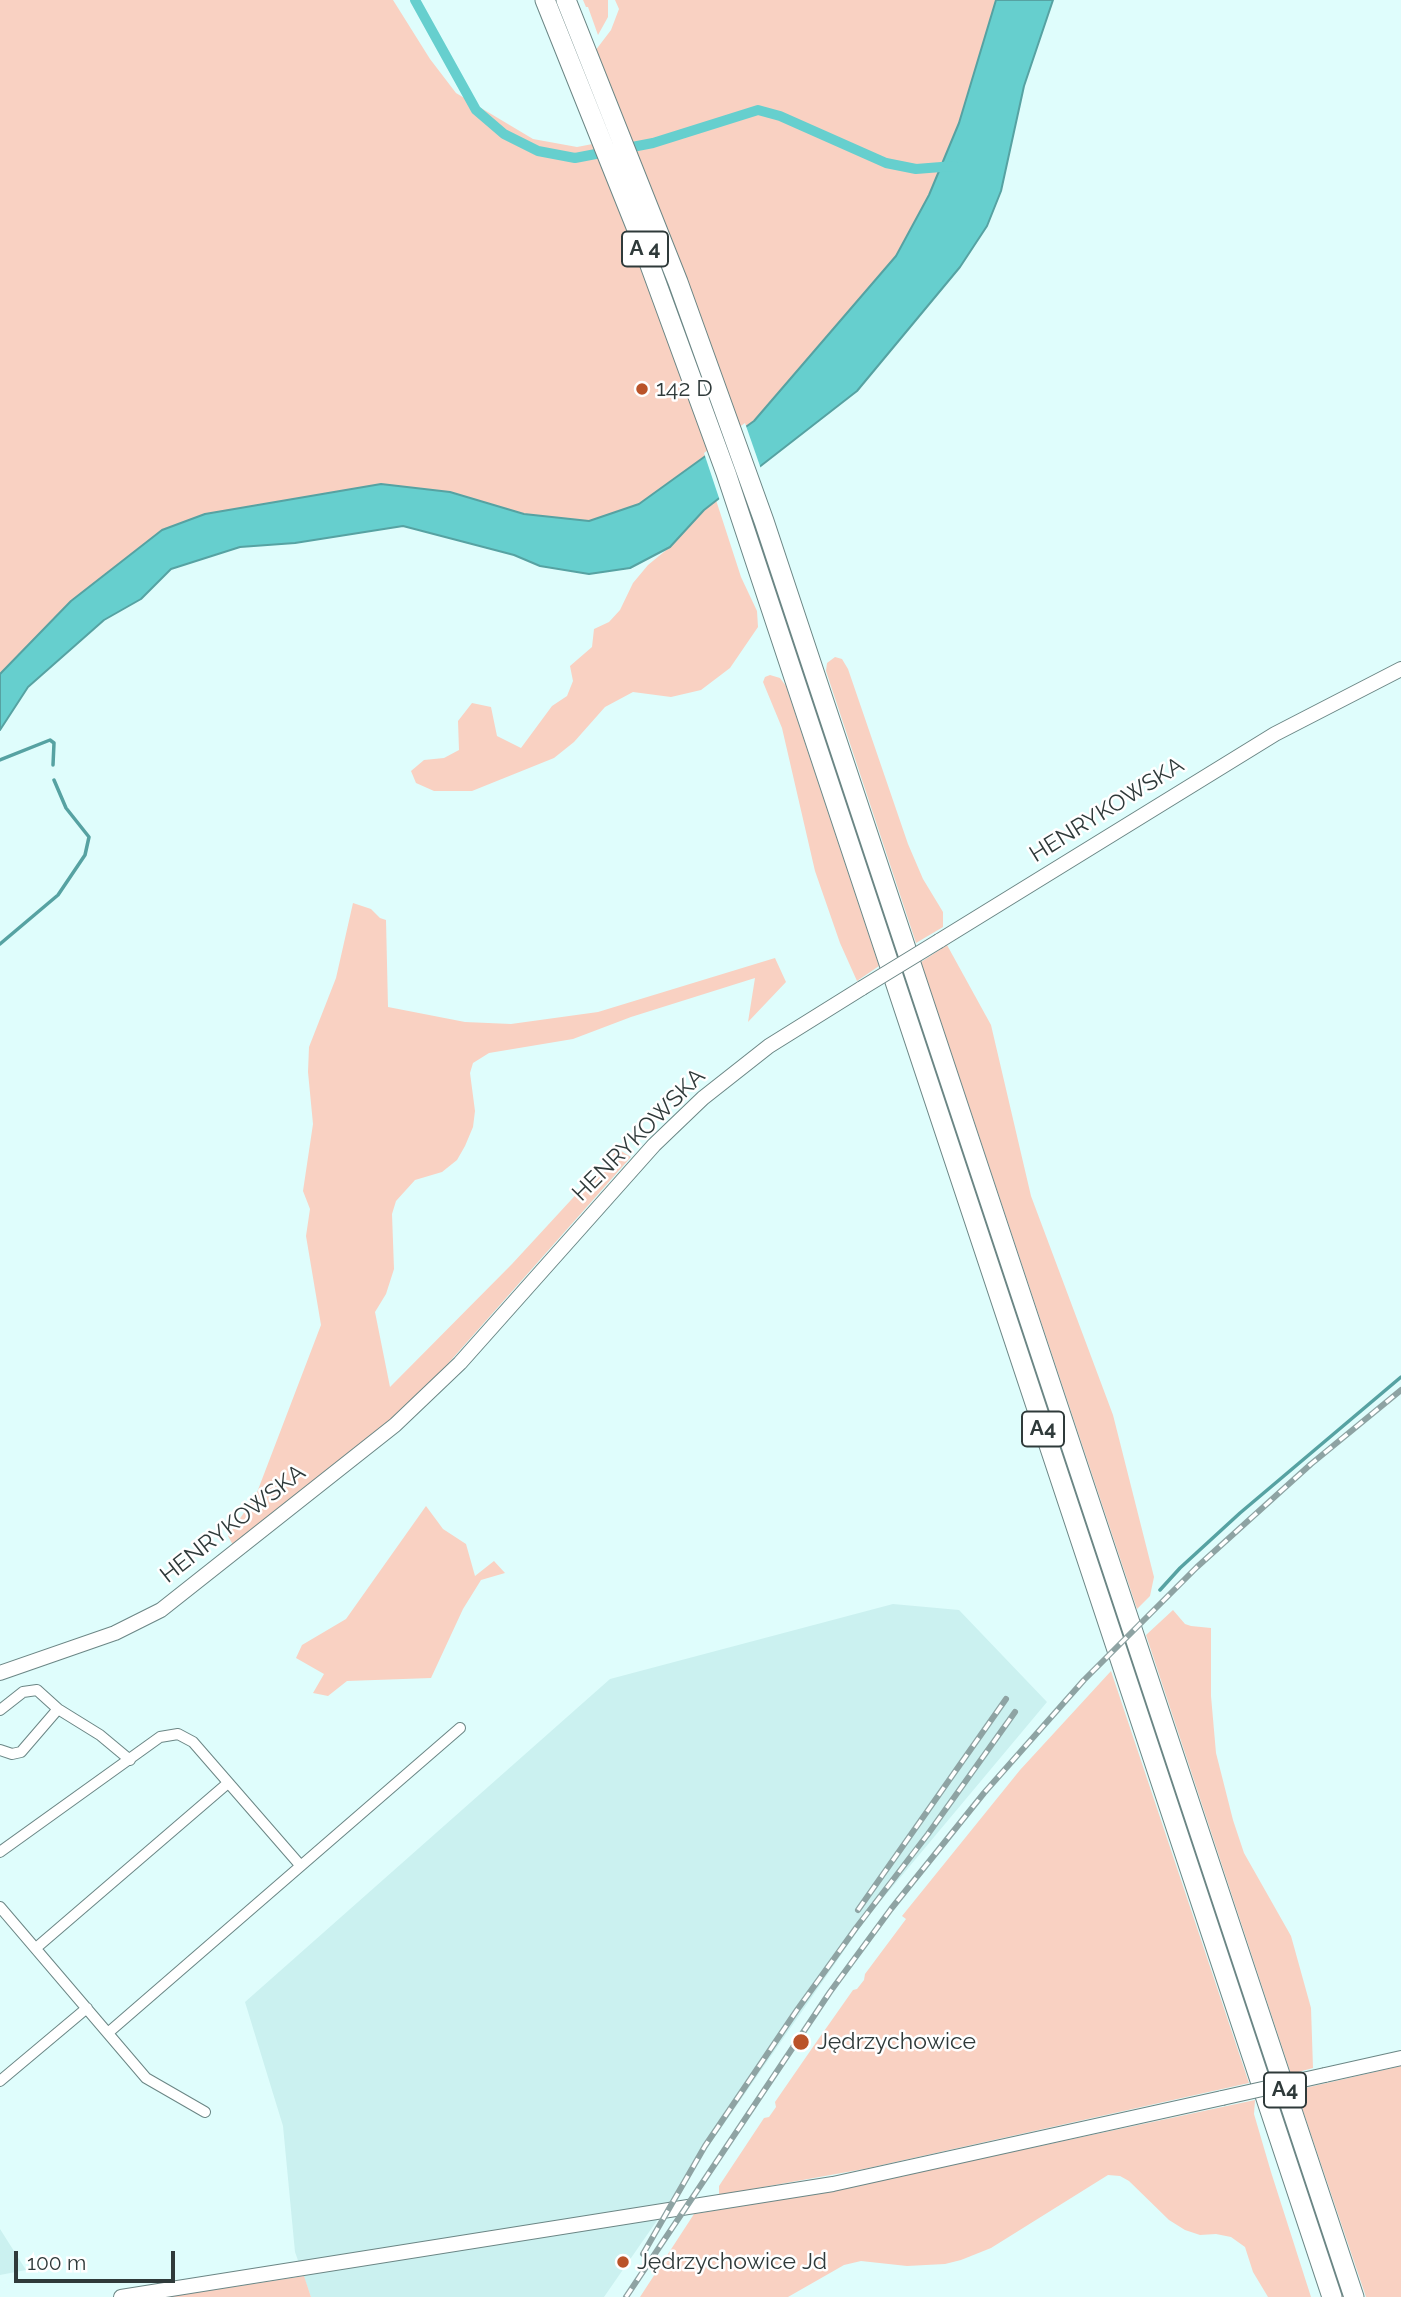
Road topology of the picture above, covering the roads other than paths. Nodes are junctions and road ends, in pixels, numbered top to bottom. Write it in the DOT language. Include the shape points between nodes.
graph roads {
  1 [pos="545,0"];
  2 [pos="570,8"];
  3 [pos="743,459"];
  4 [pos="726,473"];
  5 [pos="1401,669"];
  6 [pos="0,1673"];
  7 [pos="58,1709"];
  8 [pos="0,1710"];
  9 [pos="460,1728"];
  10 [pos="0,1750"];
  11 [pos="130,1760"];
  12 [pos="228,1783"];
  13 [pos="0,1852"];
  14 [pos="300,1865"];
  15 [pos="0,1908"];
  16 [pos="36,1948"];
  17 [pos="87,2008"];
  18 [pos="109,2032"];
  19 [pos="1401,2058"];
  20 [pos="0,2081"];
  21 [pos="205,2112"];
  22 [pos="121,2297"];
  23 [pos="1332,2297"];
  24 [pos="1354,2297"];
  1 -- 4 [label="highway, A 4" via="655,276"];
  2 -- 3 [label="highway, A 4"];
  3 -- 24 [label="highway, A4"];
  4 -- 23 [label="highway, A4"];
  5 -- 6 [label="main road, HENRYKOWSKA, bridge" via="1275,734 769,1046 703,1098 654,1145 460,1363 395,1425 161,1610 115,1633"];
  7 -- 8 [label="street" via="42,1692 31,1689"];
  7 -- 10 [label="street" via="21,1752"];
  7 -- 11 [label="street"];
  9 -- 14 [label="street"];
  11 -- 12 [label="street" via="160,1737 178,1734 193,1742"];
  11 -- 13 [label="street"];
  12 -- 14 [label="street"];
  12 -- 16 [label="street"];
  14 -- 18 [label="street"];
  15 -- 16 [label="street"];
  16 -- 17 [label="street"];
  17 -- 18 [label="street"];
  17 -- 20 [label="street"];
  18 -- 21 [label="street" via="146,2078"];
  19 -- 22 [label="main road, bridge" via="833,2184"];
}
